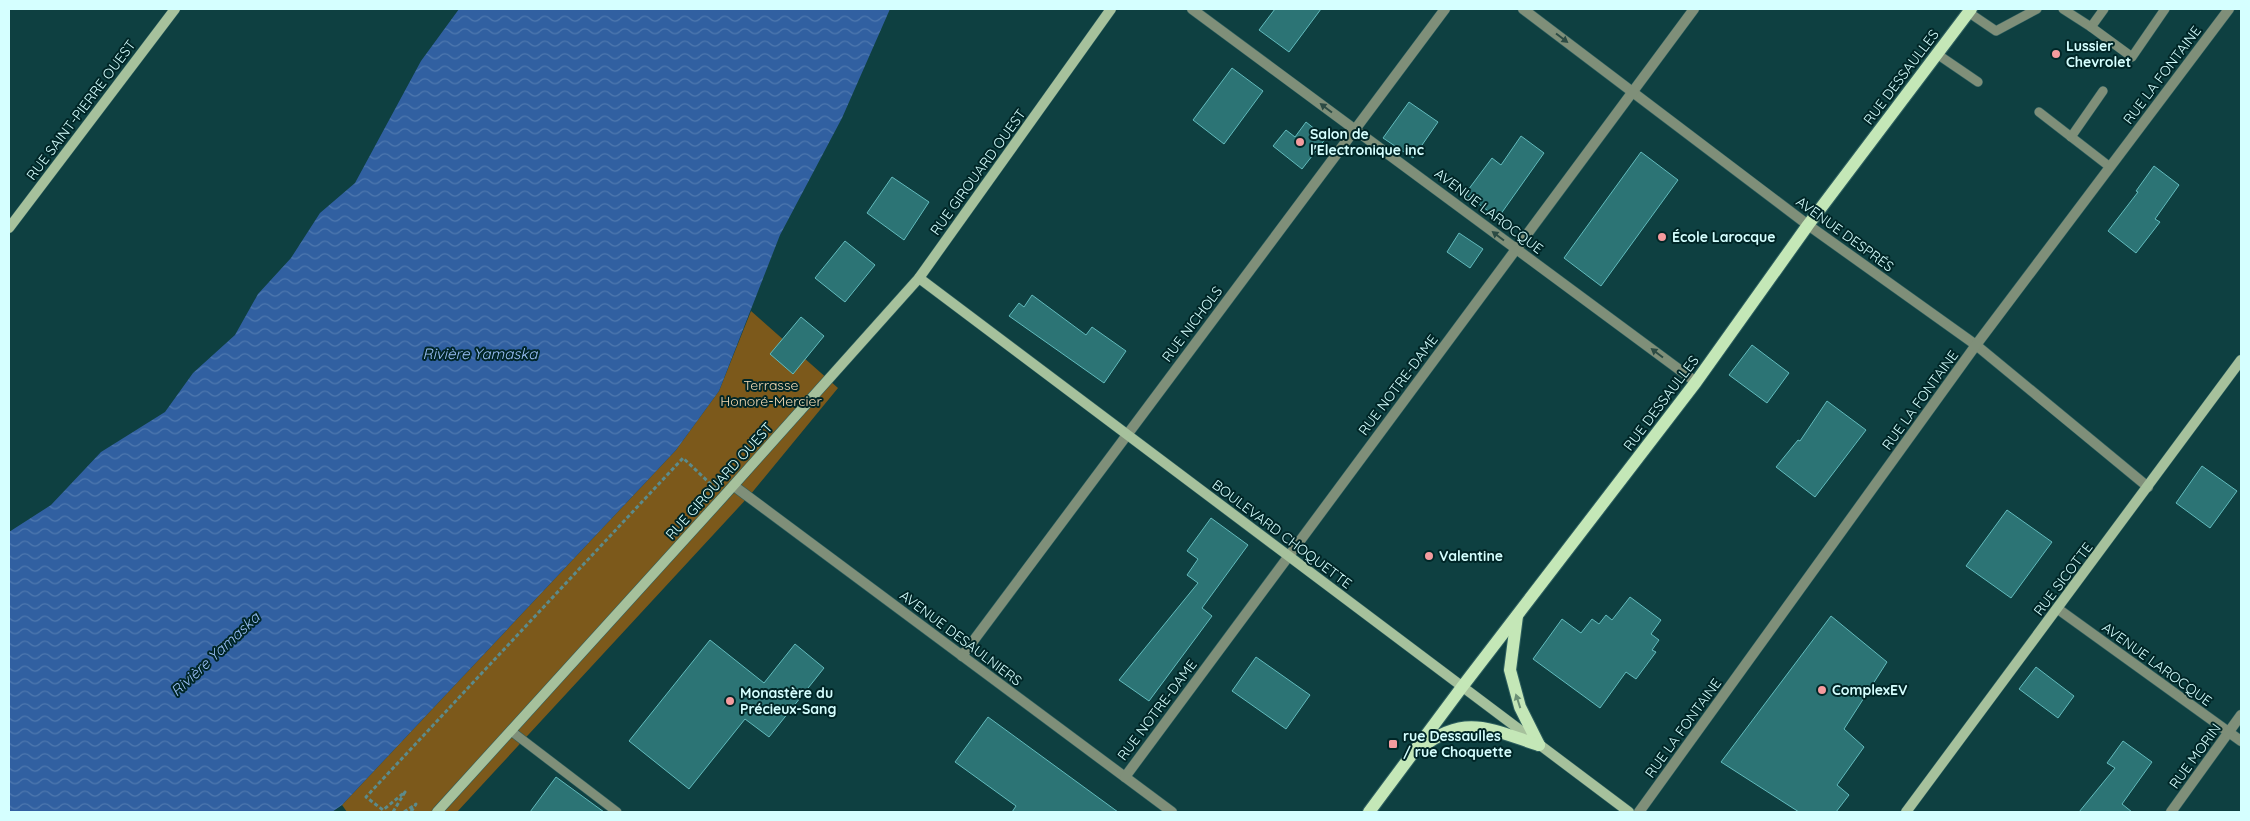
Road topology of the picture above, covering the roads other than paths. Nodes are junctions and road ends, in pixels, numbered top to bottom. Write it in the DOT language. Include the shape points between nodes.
graph roads {
  1 [pos="175,9"];
  2 [pos="1111,9"];
  3 [pos="1192,9"];
  4 [pos="1445,9"];
  5 [pos="1523,9"];
  6 [pos="1694,9"];
  7 [pos="2037,9"];
  8 [pos="2063,9"];
  9 [pos="2104,9"];
  10 [pos="2165,9"];
  11 [pos="2229,9"];
  12 [pos="1970,10"];
  13 [pos="2091,27"];
  14 [pos="1937,54"];
  15 [pos="1978,82"];
  16 [pos="2103,90"];
  17 [pos="1633,92"];
  18 [pos="2040,112"];
  19 [pos="1355,129"];
  20 [pos="2071,137"];
  21 [pos="2110,167"];
  22 [pos="1808,225"];
  23 [pos="9,228"];
  24 [pos="1516,249"];
  25 [pos="919,278"];
  26 [pos="1976,345"];
  27 [pos="2241,360"];
  28 [pos="1696,382"];
  29 [pos="1127,434"];
  30 [pos="734,486"];
  31 [pos="2148,486"];
  32 [pos="1288,556"];
  33 [pos="2058,609"];
  34 [pos="1517,616"];
  35 [pos="962,656"];
  36 [pos="1462,687"];
  37 [pos="2241,715"];
  38 [pos="511,731"];
  39 [pos="2229,732"];
  40 [pos="2241,741"];
  41 [pos="1539,744"];
  42 [pos="1411,756"];
  43 [pos="1124,777"];
  44 [pos="437,812"];
  45 [pos="617,812"];
  46 [pos="1172,812"];
  47 [pos="1370,812"];
  48 [pos="1629,812"];
  49 [pos="1639,812"];
  50 [pos="1906,812"];
  51 [pos="2171,812"];
  1 -- 23 [label="street, RUE SAINT-PIERRE OUEST"];
  2 -- 25 [label="street, RUE GIROUARD OUEST"];
  19 -- 3 [label="street, AVENUE LAROCQUE, one-way"];
  4 -- 19 [label="street, RUE NICHOLS"];
  5 -- 17 [label="street, AVENUE DESPRÉS, one-way"];
  6 -- 17 [label="street, RUE NOTRE-DAME"];
  7 -- 12 [label="lane" via="1996,31"];
  8 -- 13 [label="lane"];
  9 -- 13 [label="lane"];
  10 -- 13 [label="lane" via="2132,57"];
  11 -- 21 [label="street, RUE LA FONTAINE"];
  12 -- 14 [label="main road, RUE DESSAULLES"];
  14 -- 15 [label="lane"];
  14 -- 22 [label="main road, RUE DESSAULLES"];
  16 -- 20 [label="lane"];
  17 -- 22 [label="street, AVENUE DESPRÉS"];
  17 -- 24 [label="street, RUE NOTRE-DAME"];
  18 -- 20 [label="lane"];
  24 -- 19 [label="street, AVENUE LAROCQUE, one-way"];
  19 -- 29 [label="street, RUE NICHOLS"];
  20 -- 21 [label="lane"];
  21 -- 26 [label="street, RUE LA FONTAINE"];
  22 -- 26 [label="street, AVENUE DESPRÉS"];
  22 -- 28 [label="main road, RUE DESSAULLES"];
  28 -- 24 [label="street, AVENUE LAROCQUE, one-way"];
  24 -- 32 [label="street, RUE NOTRE-DAME"];
  25 -- 29 [label="street, BOULEVARD CHOQUETTE"];
  25 -- 30 [label="street, RUE GIROUARD OUEST"];
  26 -- 31 [label="street, AVENUE DESPRÉS"];
  26 -- 49 [label="street, RUE LA FONTAINE"];
  27 -- 31 [label="street, RUE SICOTTE"];
  28 -- 34 [label="main road, RUE DESSAULLES"];
  29 -- 32 [label="street, BOULEVARD CHOQUETTE"];
  29 -- 35 [label="street, RUE NICHOLS"];
  30 -- 35 [label="street, AVENUE DESAULNIERS"];
  30 -- 38 [label="street, RUE GIROUARD OUEST"];
  31 -- 33 [label="street, RUE SICOTTE"];
  32 -- 36 [label="street, BOULEVARD CHOQUETTE"];
  32 -- 43 [label="street, RUE NOTRE-DAME"];
  33 -- 39 [label="street, AVENUE LAROCQUE"];
  33 -- 50 [label="street, RUE SICOTTE"];
  34 -- 36 [label="main road, RUE DESSAULLES"];
  41 -- 34 [label="main road, one-way" via="1520,707 1510,670"];
  35 -- 43 [label="street, AVENUE DESAULNIERS"];
  36 -- 41 [label="street, BOULEVARD CHOQUETTE"];
  36 -- 42 [label="main road, RUE DESSAULLES"];
  37 -- 39 [label="street, RUE MORIN"];
  38 -- 44 [label="street, RUE GIROUARD OUEST"];
  38 -- 45 [label="lane"];
  39 -- 40 [label="street, AVENUE LAROCQUE"];
  39 -- 51 [label="street, RUE MORIN"];
  41 -- 42 [label="main road" via="1479,726 1465,726 1432,740"];
  41 -- 48 [label="street, BOULEVARD CHOQUETTE"];
  42 -- 47 [label="main road, RUE DESSAULLES"];
  43 -- 46 [label="street, AVENUE DESAULNIERS"];
}
